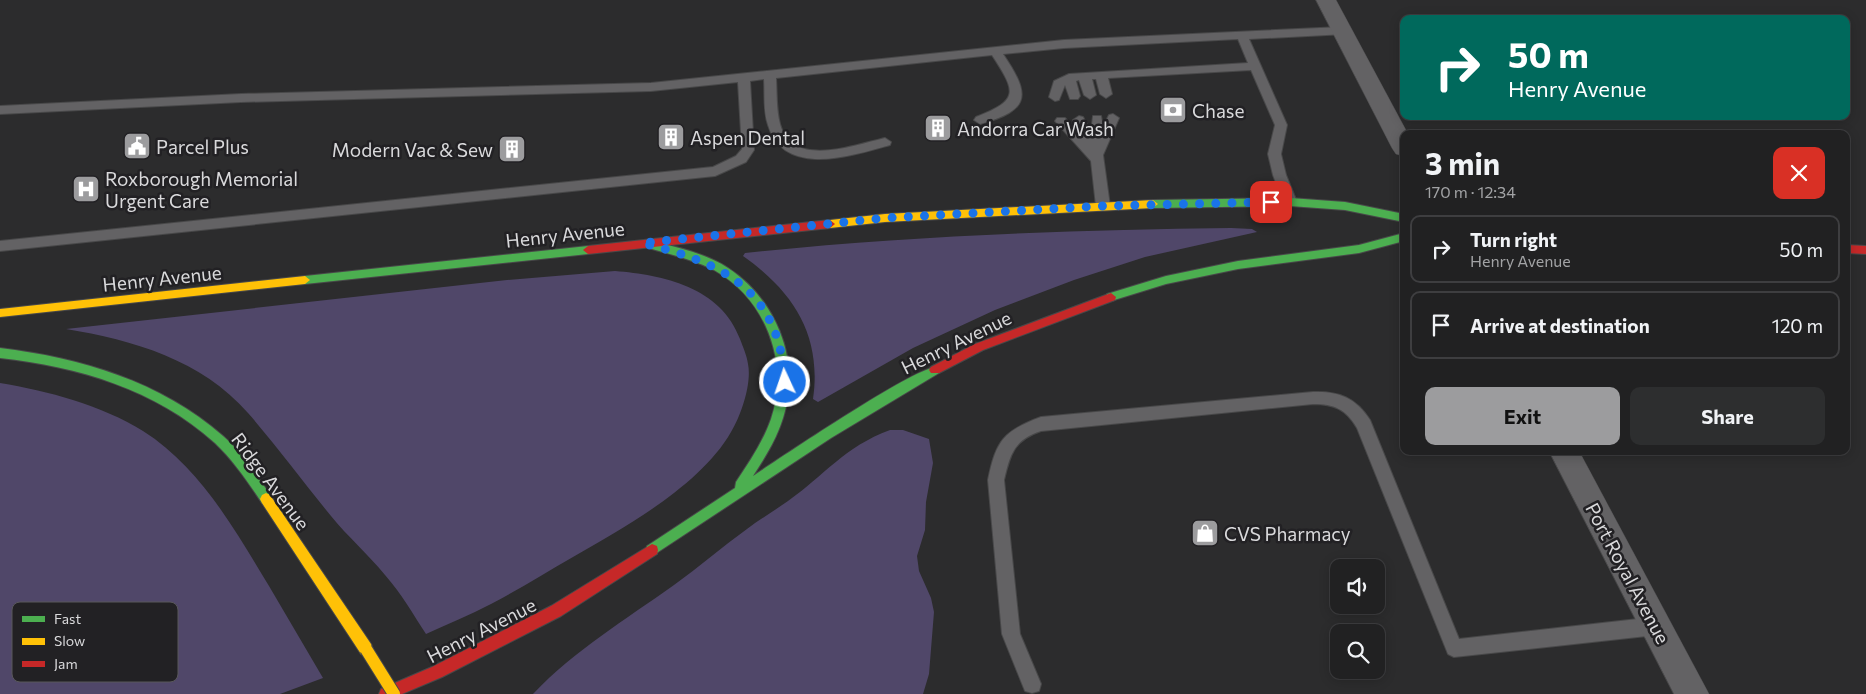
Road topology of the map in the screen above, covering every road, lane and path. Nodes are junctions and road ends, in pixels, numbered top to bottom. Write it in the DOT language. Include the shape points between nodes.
graph roads {
  1 [pos="1326,0"];
  2 [pos="1342,31"];
  3 [pos="1242,36"];
  4 [pos="995,51"];
  5 [pos="1256,66"];
  6 [pos="770,75"];
  7 [pos="1101,75"];
  8 [pos="1086,76"];
  9 [pos="744,78"];
  10 [pos="1069,78"];
  11 [pos="1106,94"];
  12 [pos="1090,95"];
  13 [pos="1074,96"];
  14 [pos="1055,97"];
  15 [pos="0,110"];
  16 [pos="1113,118"];
  17 [pos="1097,119"];
  18 [pos="980,120"];
  19 [pos="1079,120"];
  20 [pos="1061,121"];
  21 [pos="1400,140"];
  22 [pos="885,142"];
  23 [pos="1097,160"];
  24 [pos="1290,202"];
  25 [pos="1103,206"];
  26 [pos="1400,217"];
  27 [pos="1400,238"];
  28 [pos="642,243"];
  29 [pos="0,246"];
  30 [pos="1850,249"];
  31 [pos="1866,250"];
  32 [pos="0,313"];
  33 [pos="0,353"];
  34 [pos="1566,455"];
  35 [pos="734,496"];
  36 [pos="1656,626"];
  37 [pos="1032,684"];
  38 [pos="386,694"];
  39 [pos="394,694"];
  40 [pos="1692,694"];
  1 -- 2 [label="street"];
  2 -- 3 [label="lane"];
  2 -- 21 [label="street"];
  3 -- 4 [label="lane" via="1064,44"];
  3 -- 5 [label="lane"];
  4 -- 6 [label="lane"];
  4 -- 18 [label="lane" via="1011,74 1018,97 1001,112"];
  5 -- 7 [label="lane"];
  5 -- 24 [label="lane" via="1281,125 1276,158"];
  6 -- 9 [label="lane"];
  6 -- 22 [label="lane" via="773,125 784,146 795,153 821,155"];
  7 -- 8 [label="lane"];
  7 -- 11 [label="lane"];
  8 -- 10 [label="lane"];
  8 -- 12 [label="lane"];
  9 -- 15 [label="lane" via="618,88 242,98"];
  9 -- 29 [label="lane" via="748,150 740,159 715,171"];
  10 -- 13 [label="lane"];
  10 -- 14 [label="lane" via="1058,84"];
  16 -- 23 [label="lane"];
  17 -- 23 [label="lane"];
  19 -- 23 [label="lane"];
  20 -- 23 [label="lane"];
  23 -- 25 [label="lane"];
  24 -- 25 [label="main road, Henry Avenue"];
  24 -- 26 [label="main road, Henry Avenue" via="1346,206"];
  25 -- 28 [label="main road, Henry Avenue" via="885,218"];
  27 -- 35 [label="main road, Henry Avenue" via="1359,248 1238,265 1166,280 1038,323 978,347 886,396"];
  28 -- 32 [label="main road, Henry Avenue"];
  28 -- 35 [label="main road" via="672,250 724,271 754,298 778,337 784,356 785,382 780,410 760,454"];
  30 -- 31 [label="main road"];
  33 -- 39 [label="main road, Ridge Avenue, bridge" via="75,366 127,383 176,408 218,439 251,477 286,526"];
  34 -- 36 [label="street, Port Royal Avenue"];
  35 -- 38 [label="main road, Henry Avenue" via="556,611 437,672"];
  36 -- 37 [label="lane" via="1454,648 1357,412 1345,402 1329,397 1313,398 1041,424 1024,430 1008,443 996,480 1000,526 1011,634"];
  36 -- 40 [label="street, Port Royal Avenue"];
}
